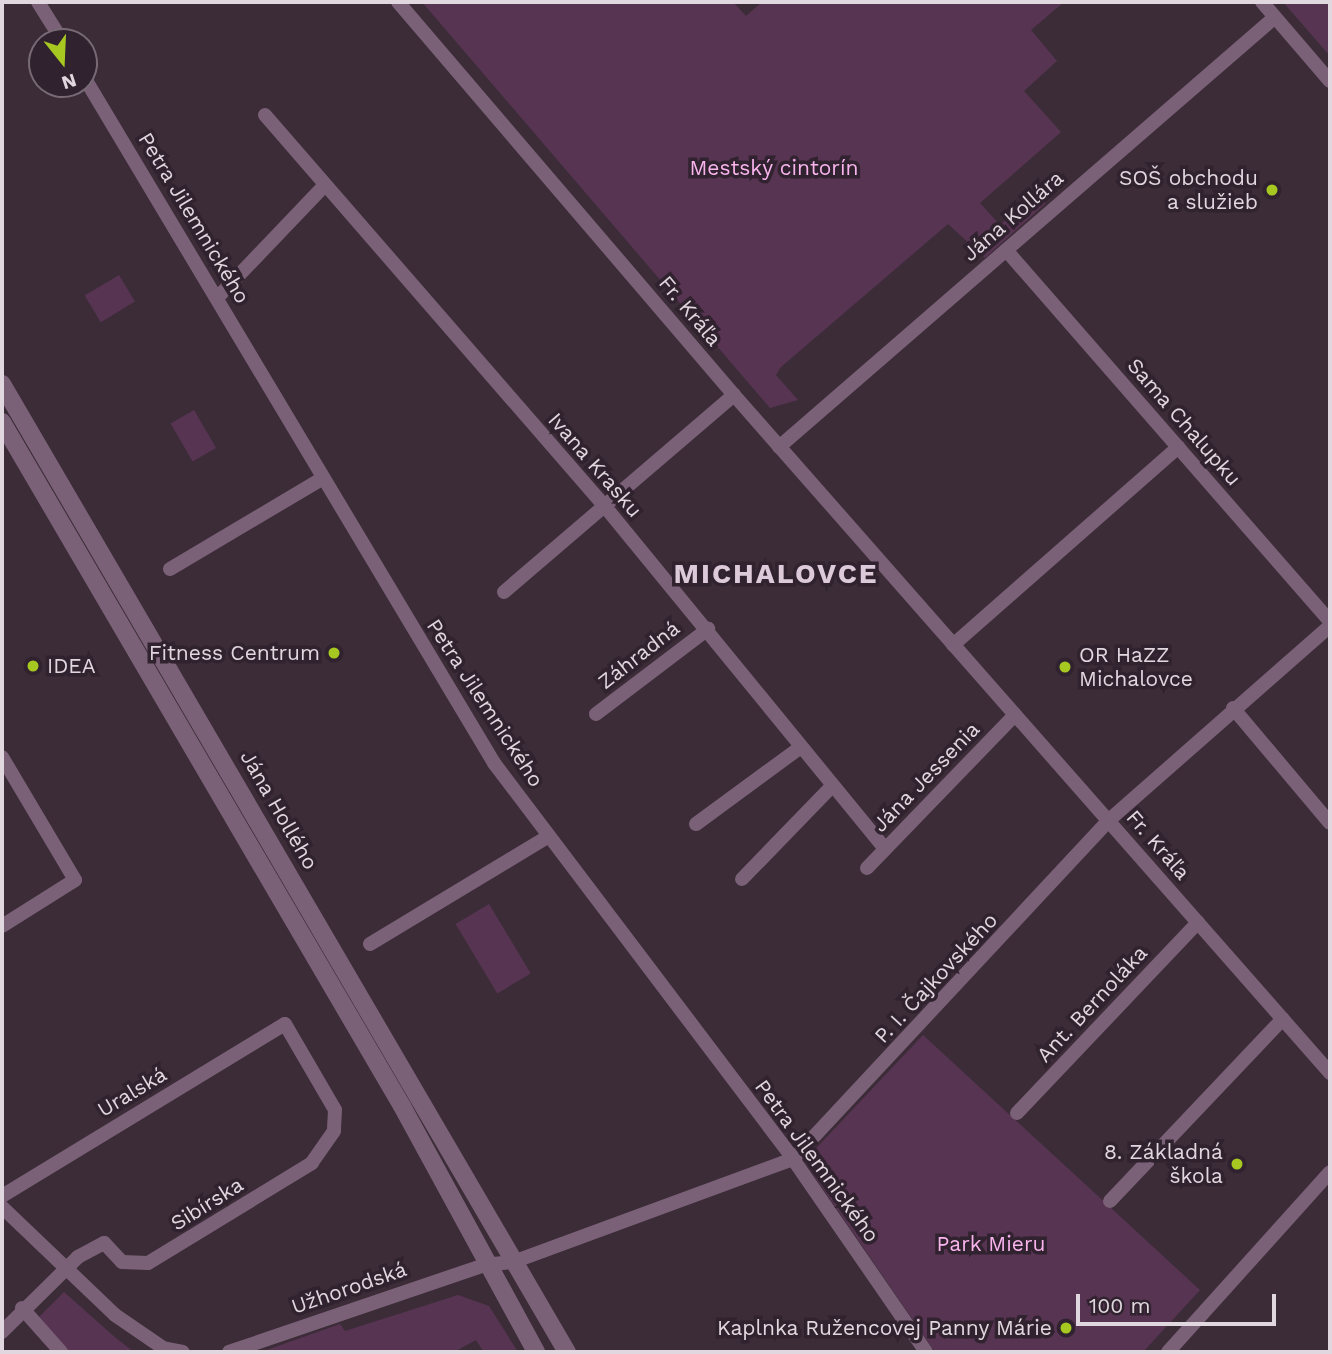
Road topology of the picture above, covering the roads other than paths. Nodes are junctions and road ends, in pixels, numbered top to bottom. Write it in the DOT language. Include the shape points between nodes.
graph roads {
  1 [pos="38,2"];
  2 [pos="398,2"];
  3 [pos="1262,2"];
  4 [pos="1275,17"];
  5 [pos="54,28"];
  6 [pos="1330,81"];
  7 [pos="97,98"];
  8 [pos="265,115"];
  9 [pos="325,185"];
  10 [pos="1006,250"];
  11 [pos="218,297"];
  12 [pos="2,384"];
  13 [pos="734,396"];
  14 [pos="2,422"];
  15 [pos="779,447"];
  16 [pos="1178,447"];
  17 [pos="323,478"];
  18 [pos="607,509"];
  19 [pos="170,569"];
  20 [pos="504,592"];
  21 [pos="1330,623"];
  22 [pos="708,629"];
  23 [pos="953,645"];
  24 [pos="1233,708"];
  25 [pos="596,715"];
  26 [pos="1014,715"];
  27 [pos="801,747"];
  28 [pos="2,757"];
  29 [pos="832,786"];
  30 [pos="251,806"];
  31 [pos="233,817"];
  32 [pos="1108,821"];
  33 [pos="1330,823"];
  34 [pos="696,824"];
  35 [pos="549,836"];
  36 [pos="884,849"];
  37 [pos="867,867"];
  38 [pos="742,879"];
  39 [pos="1198,922"];
  40 [pos="2,926"];
  41 [pos="370,944"];
  42 [pos="1283,1019"];
  43 [pos="285,1024"];
  44 [pos="1330,1073"];
  45 [pos="419,1096"];
  46 [pos="402,1106"];
  47 [pos="1017,1114"];
  48 [pos="793,1159"];
  49 [pos="1330,1172"];
  50 [pos="2,1196"];
  51 [pos="1110,1202"];
  52 [pos="2,1208"];
  53 [pos="513,1262"];
  54 [pos="484,1265"];
  55 [pos="64,1267"];
  56 [pos="22,1308"];
  57 [pos="2,1332"];
  58 [pos="61,1352"];
  59 [pos="183,1352"];
  60 [pos="229,1352"];
  61 [pos="536,1352"];
  62 [pos="567,1352"];
  63 [pos="926,1352"];
  64 [pos="1168,1352"];
  1 -- 5 [label="street"];
  2 -- 13 [label="street, Fr. Kráľa"];
  3 -- 4 [label="street"];
  4 -- 6 [label="street"];
  4 -- 10 [label="street, Jána Kollára"];
  7 -- 11 [label="street, Petra Jilemnického"];
  8 -- 9 [label="street, Ivana Krasku"];
  9 -- 11 [label="street"];
  9 -- 18 [label="street, Ivana Krasku"];
  10 -- 15 [label="street, Jána Kollára"];
  10 -- 16 [label="street, Sama Chalupku"];
  11 -- 17 [label="street, Petra Jilemnického"];
  12 -- 30 [label="street, Jána Hollého"];
  13 -- 15 [label="street, Fr. Kráľa"];
  13 -- 18 [label="street"];
  14 -- 31 [label="street, Jána Hollého"];
  15 -- 23 [label="street, Fr. Kráľa"];
  16 -- 21 [label="street, Sama Chalupku"];
  16 -- 23 [label="street"];
  17 -- 19 [label="street"];
  17 -- 35 [label="street, Petra Jilemnického" via="494,763"];
  18 -- 20 [label="street"];
  18 -- 22 [label="street, Ivana Krasku"];
  21 -- 24 [label="street, P. I. Čajkovského"];
  22 -- 25 [label="street, Záhradná"];
  22 -- 27 [label="street, Ivana Krasku"];
  23 -- 26 [label="street, Fr. Kráľa"];
  24 -- 32 [label="street, P. I. Čajkovského"];
  24 -- 33 [label="street"];
  26 -- 32 [label="street, Fr. Kráľa"];
  26 -- 36 [label="street, Jána Jessenia"];
  27 -- 29 [label="street, Ivana Krasku"];
  27 -- 34 [label="street"];
  28 -- 40 [label="street" via="75,880"];
  29 -- 36 [label="street, Ivana Krasku"];
  29 -- 38 [label="street"];
  30 -- 31 [label="street"];
  30 -- 45 [label="street, Jána Hollého"];
  31 -- 46 [label="street, Jána Hollého"];
  32 -- 39 [label="street, Fr. Kráľa"];
  32 -- 48 [label="street, P. I. Čajkovského"];
  35 -- 41 [label="street"];
  35 -- 48 [label="street, Petra Jilemnického"];
  36 -- 37 [label="street, Jána Jessenia"];
  39 -- 42 [label="street, Fr. Kráľa"];
  39 -- 47 [label="street, Ant. Bernoláka"];
  42 -- 44 [label="street, Fr. Kráľa"];
  42 -- 51 [label="street"];
  43 -- 50 [label="street, Uralská"];
  43 -- 55 [label="street, Sibírska" via="335,1111 328,1144 312,1163 148,1263 122,1262 104,1243"];
  45 -- 46 [label="street"];
  45 -- 53 [label="street, Jána Hollého"];
  46 -- 54 [label="street, Jána Hollého"];
  48 -- 53 [label="street, P. I. Čajkovského"];
  48 -- 63 [label="street, Petra Jilemnického"];
  49 -- 64 [label="street"];
  52 -- 55 [label="street"];
  53 -- 54 [label="street"];
  53 -- 62 [label="street, Jána Hollého"];
  54 -- 60 [label="street, Užhorodská"];
  54 -- 61 [label="street, Jána Hollého"];
  55 -- 56 [label="street"];
  55 -- 59 [label="street" via="146,1337"];
  56 -- 57 [label="street"];
  56 -- 58 [label="street"];
}
